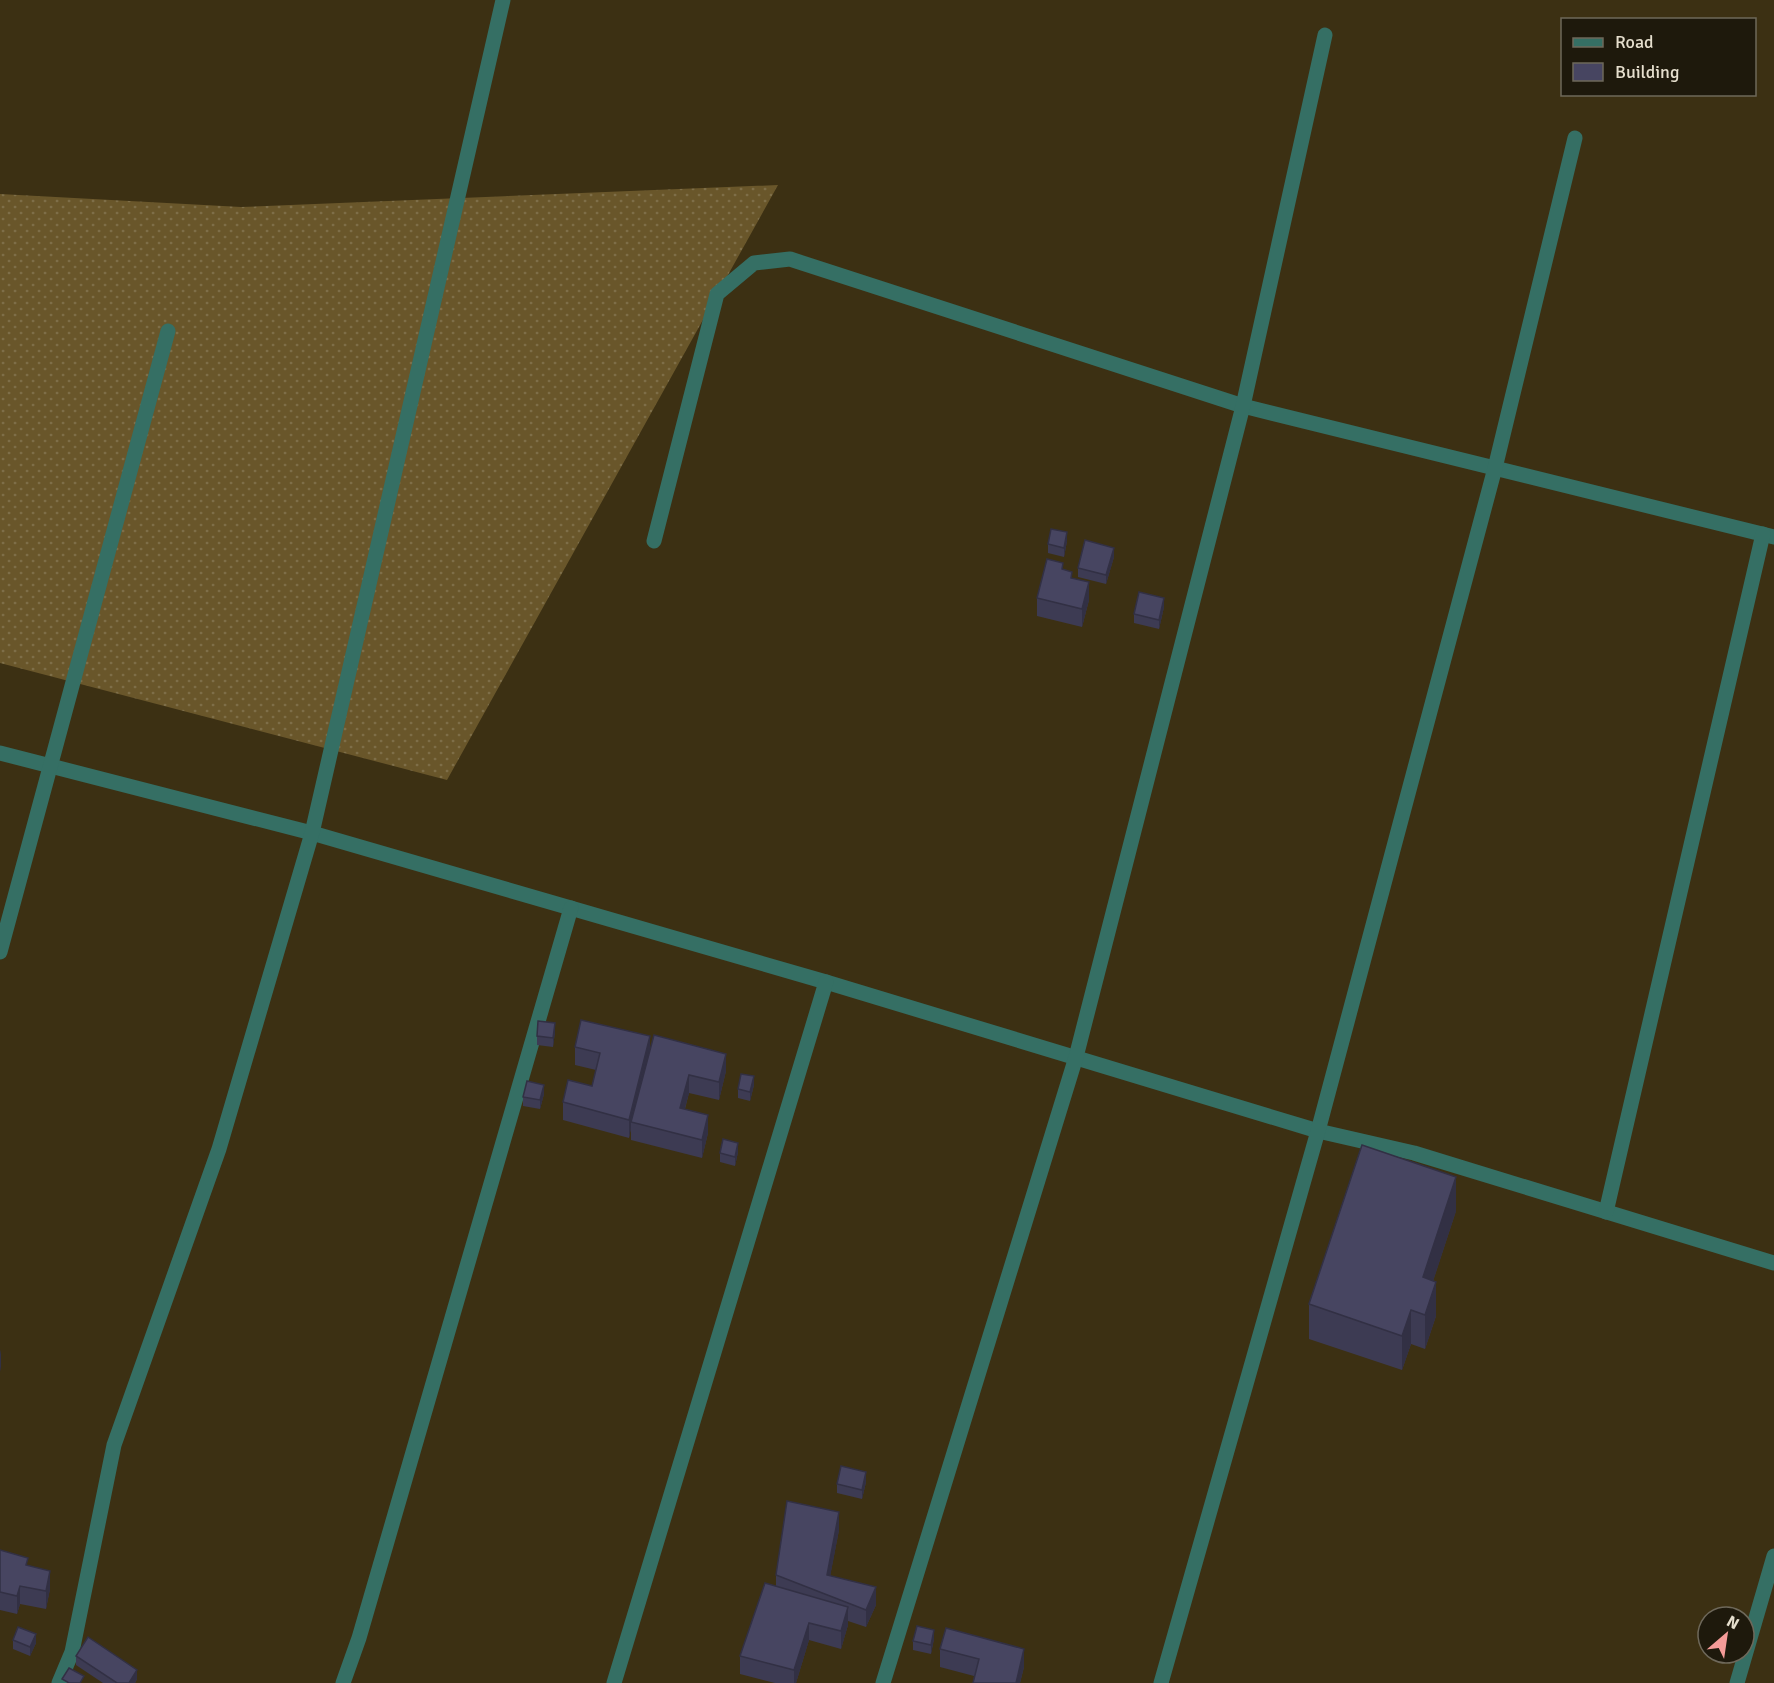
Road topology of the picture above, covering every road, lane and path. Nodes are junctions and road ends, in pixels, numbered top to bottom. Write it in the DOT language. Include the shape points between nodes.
graph roads {
  1 [pos="503,0"];
  2 [pos="1325,35"];
  3 [pos="1575,138"];
  4 [pos="168,331"];
  5 [pos="1243,406"];
  6 [pos="1495,468"];
  7 [pos="1769,536"];
  8 [pos="654,541"];
  9 [pos="0,753"];
  10 [pos="52,767"];
  11 [pos="312,833"];
  12 [pos="571,908"];
  13 [pos="0,952"];
  14 [pos="826,982"];
  15 [pos="1076,1057"];
  16 [pos="1318,1131"];
  17 [pos="1606,1212"];
  18 [pos="1774,1263"];
  19 [pos="1774,1556"];
  20 [pos="59,1683"];
  21 [pos="343,1683"];
  22 [pos="614,1683"];
  23 [pos="883,1683"];
  24 [pos="1161,1683"];
  25 [pos="1737,1683"];
  1 -- 11 [label="street"];
  2 -- 5 [label="street"];
  3 -- 6 [label="street"];
  4 -- 10 [label="street"];
  5 -- 6 [label="street"];
  5 -- 8 [label="street" via="790,259 754,262 717,294"];
  5 -- 15 [label="street"];
  6 -- 7 [label="street"];
  6 -- 16 [label="street"];
  7 -- 17 [label="street"];
  9 -- 10 [label="street"];
  10 -- 11 [label="street"];
  10 -- 13 [label="street"];
  11 -- 12 [label="street"];
  11 -- 20 [label="street" via="219,1149 114,1445 72,1652"];
  12 -- 14 [label="street"];
  12 -- 21 [label="street"];
  14 -- 15 [label="street"];
  14 -- 22 [label="street"];
  15 -- 16 [label="street"];
  15 -- 23 [label="street"];
  16 -- 17 [label="street" via="1414,1153"];
  16 -- 24 [label="street"];
  17 -- 18 [label="street"];
  19 -- 25 [label="street"];
}
